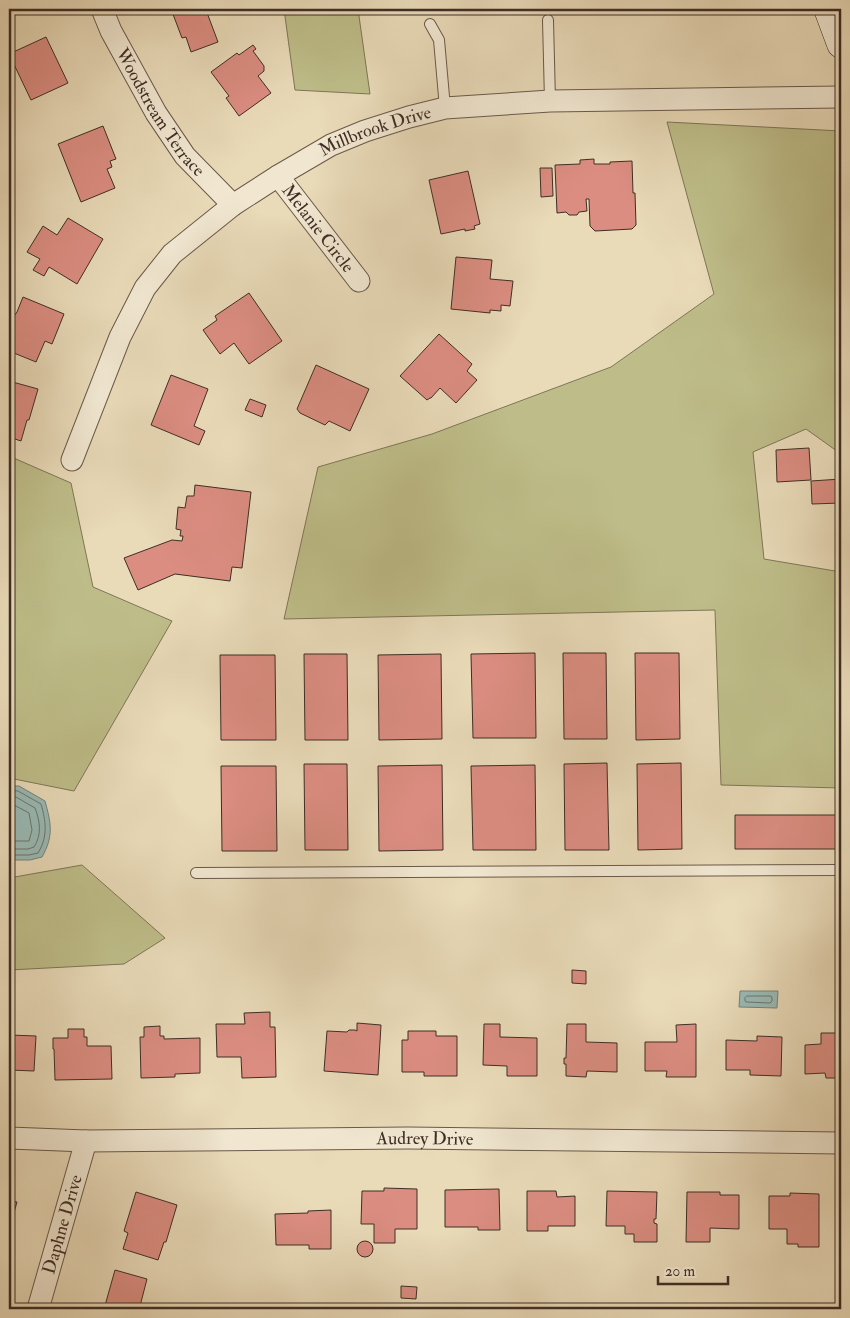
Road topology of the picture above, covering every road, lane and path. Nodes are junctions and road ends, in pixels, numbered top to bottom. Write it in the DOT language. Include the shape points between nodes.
graph roads {
  1 [pos="102,9"];
  2 [pos="828,9"];
  3 [pos="548,20"];
  4 [pos="430,24"];
  5 [pos="841,44"];
  6 [pos="841,97"];
  7 [pos="550,101"];
  8 [pos="445,108"];
  9 [pos="278,176"];
  10 [pos="233,205"];
  11 [pos="359,282"];
  12 [pos="72,460"];
  13 [pos="841,870"];
  14 [pos="196,873"];
  15 [pos="9,1138"];
  16 [pos="86,1141"];
  17 [pos="841,1142"];
  18 [pos="38,1309"];
  1 -- 10 [label="street, Woodstream Terrace" via="161,120 185,156"];
  2 -- 5 [label="street"];
  3 -- 7 [label="lane"];
  4 -- 8 [label="lane" via="439,40"];
  6 -- 7 [label="street, Millbrook Drive"];
  7 -- 8 [label="street, Millbrook Drive"];
  8 -- 9 [label="street, Millbrook Drive" via="365,131 331,145"];
  9 -- 10 [label="street, Millbrook Drive"];
  9 -- 11 [label="street, Melanie Circle"];
  10 -- 12 [label="street, Millbrook Drive" via="172,254 145,288 120,337"];
  13 -- 14 [label="lane"];
  15 -- 16 [label="street, Audrey Drive"];
  16 -- 17 [label="street, Audrey Drive" via="408,1138"];
  16 -- 18 [label="street, Daphne Drive"];
}
